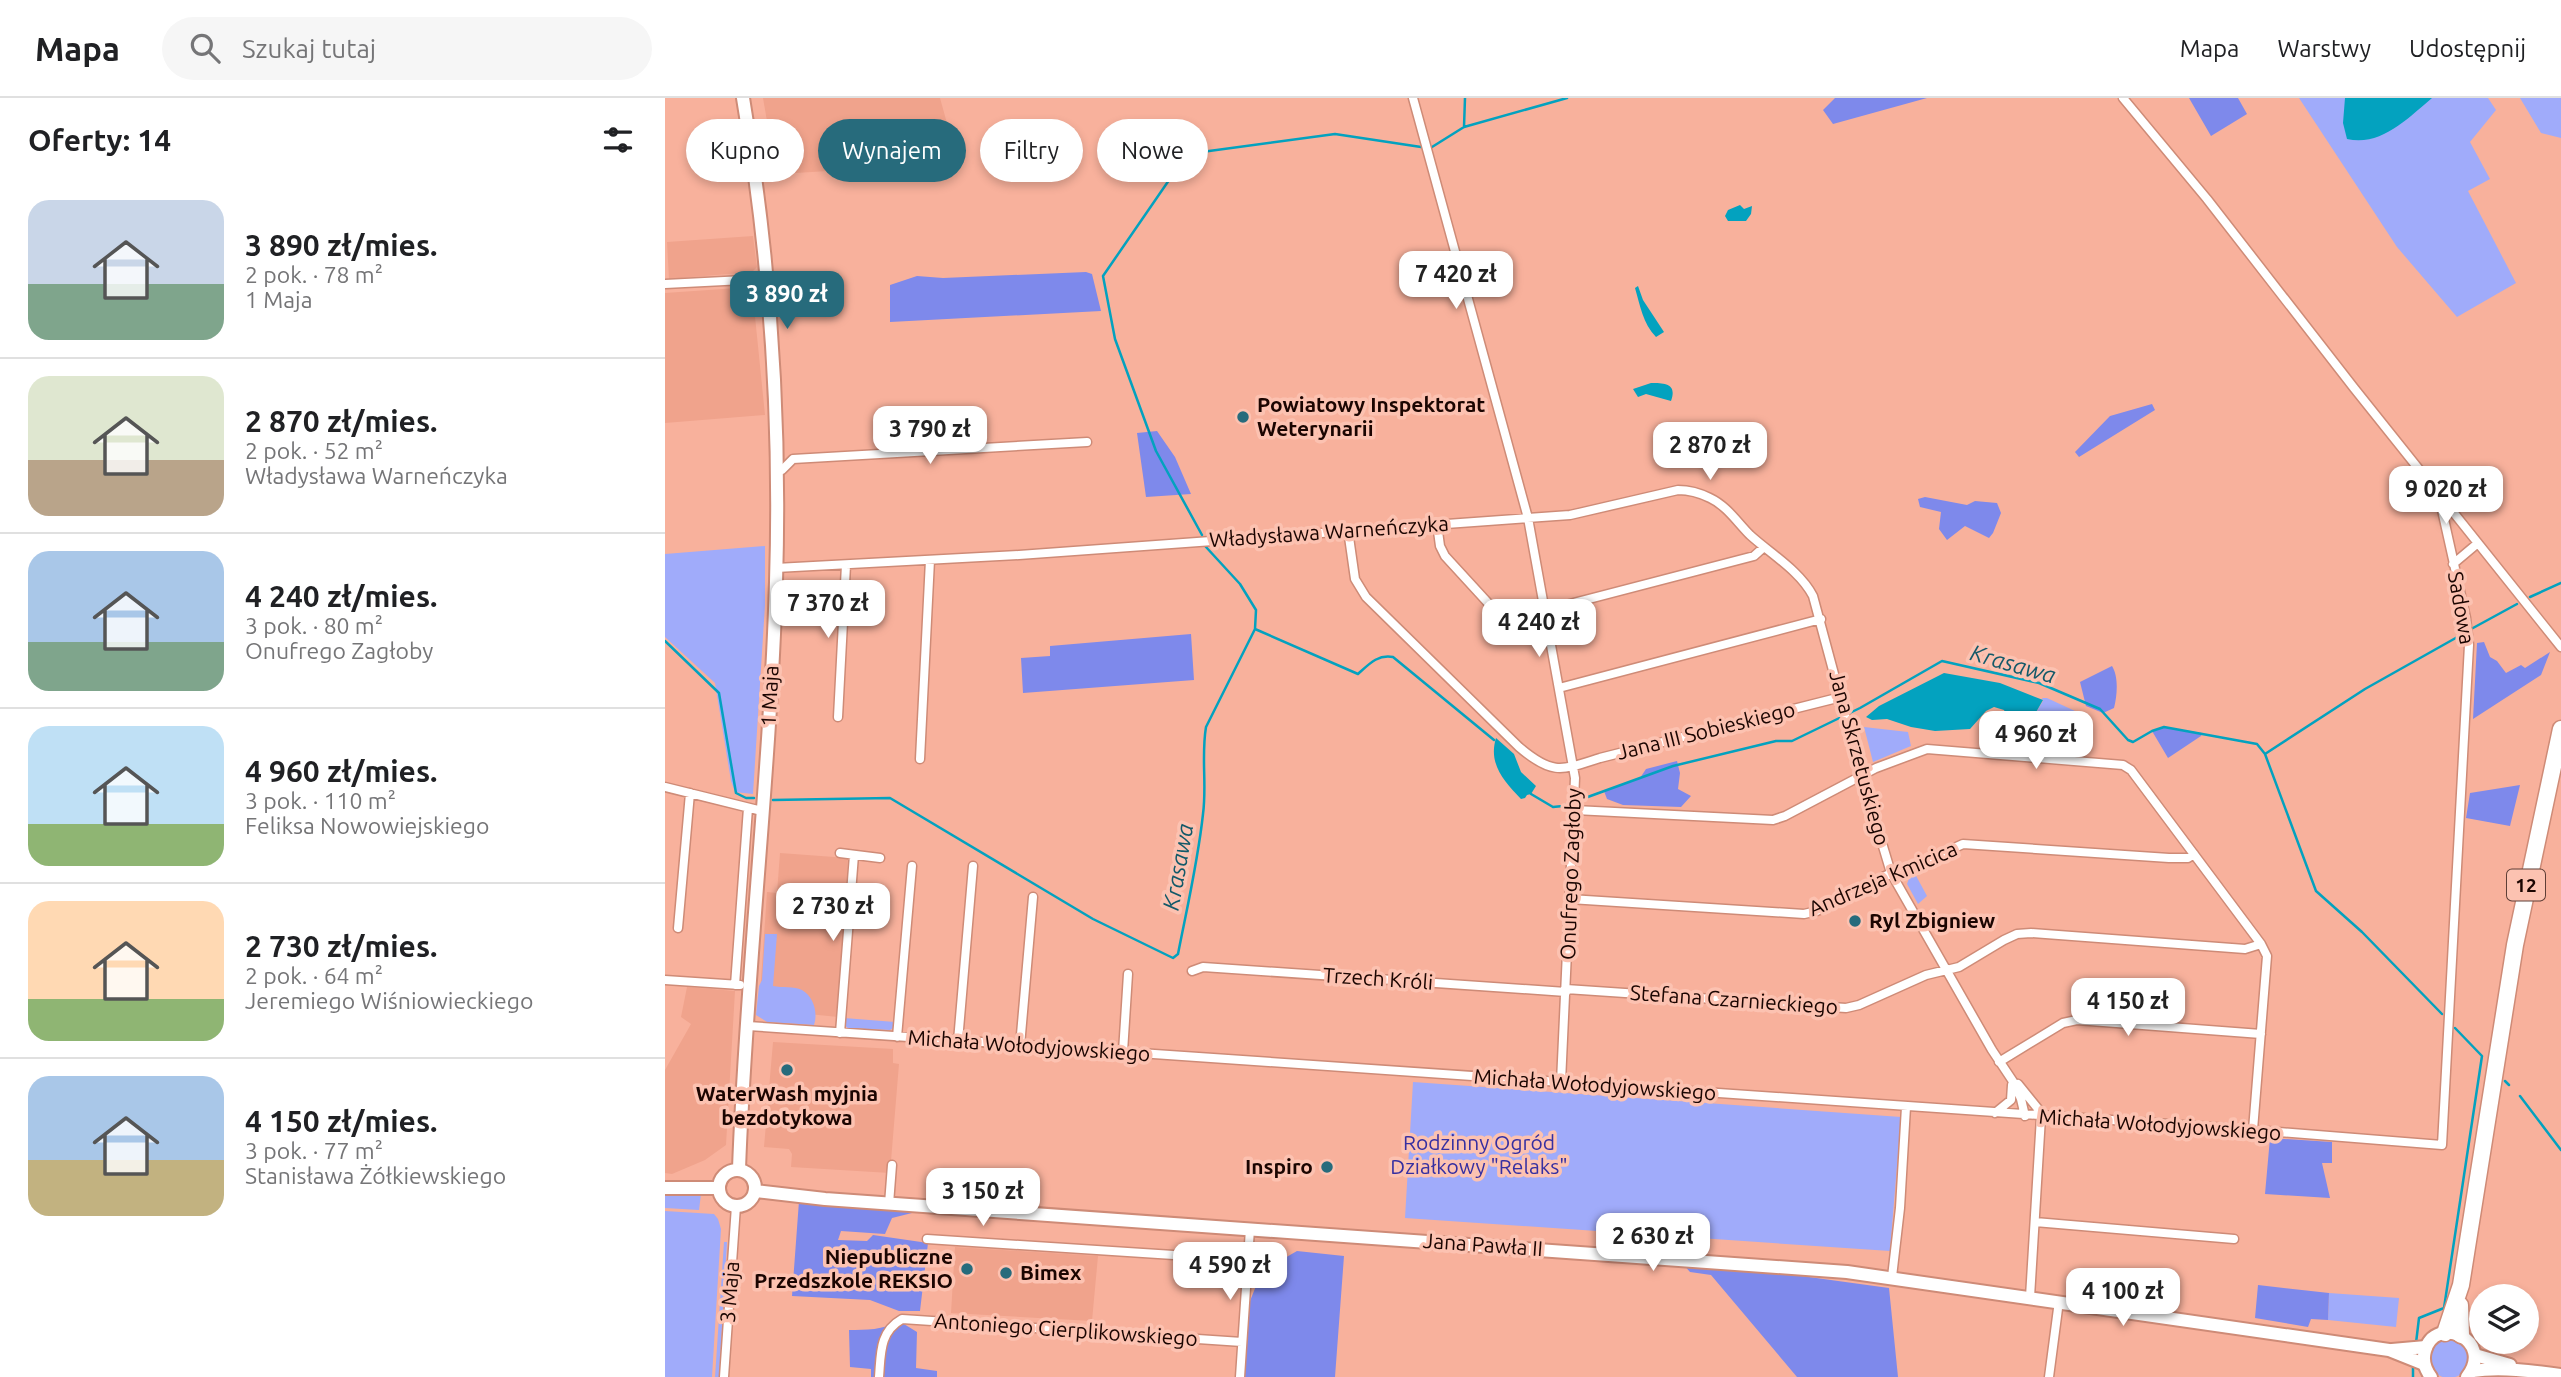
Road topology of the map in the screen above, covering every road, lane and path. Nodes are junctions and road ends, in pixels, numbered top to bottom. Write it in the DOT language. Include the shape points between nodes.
graph roads {
  1 [pos="743,98"];
  2 [pos="1413,98"];
  3 [pos="2123,98"];
  4 [pos="766,279"];
  5 [pos="665,284"];
  6 [pos="1087,442"];
  7 [pos="776,471"];
  8 [pos="2438,492"];
  9 [pos="1528,518"];
  10 [pos="1437,524"];
  11 [pos="1348,530"];
  12 [pos="2478,543"];
  13 [pos="1765,547"];
  14 [pos="930,560"];
  15 [pos="2453,564"];
  16 [pos="846,565"];
  17 [pos="776,568"];
  18 [pos="1545,611"];
  19 [pos="1821,619"];
  20 [pos="2561,647"];
  21 [pos="1559,688"];
  22 [pos="1841,697"];
  23 [pos="838,718"];
  24 [pos="2561,729"];
  25 [pos="920,759"];
  26 [pos="1573,768"];
  27 [pos="1862,776"];
  28 [pos="665,787"];
  29 [pos="689,793"];
  30 [pos="1575,804"];
  31 [pos="748,808"];
  32 [pos="762,811"];
  33 [pos="840,853"];
  34 [pos="2194,854"];
  35 [pos="854,855"];
  36 [pos="880,858"];
  37 [pos="912,866"];
  38 [pos="973,866"];
  39 [pos="1891,873"];
  40 [pos="1033,897"];
  41 [pos="1570,899"];
  42 [pos="678,928"];
  43 [pos="2261,944"];
  44 [pos="1192,971"];
  45 [pos="1947,971"];
  46 [pos="1128,974"];
  47 [pos="665,980"];
  48 [pos="735,985"];
  49 [pos="750,986"];
  50 [pos="1566,990"];
  51 [pos="748,1026"];
  52 [pos="840,1033"];
  53 [pos="2261,1034"];
  54 [pos="897,1037"];
  55 [pos="958,1041"];
  56 [pos="1020,1046"];
  57 [pos="1123,1052"];
  58 [pos="1999,1062"];
  59 [pos="2009,1075"];
  60 [pos="1560,1082"];
  61 [pos="1906,1107"];
  62 [pos="1995,1113"];
  63 [pos="2025,1115"];
  64 [pos="2041,1117"];
  65 [pos="2253,1130"];
  66 [pos="2442,1145"];
  67 [pos="893,1165"];
  68 [pos="739,1170"];
  69 [pos="665,1188"];
  70 [pos="719,1188"];
  71 [pos="756,1191"];
  72 [pos="889,1204"];
  73 [pos="736,1206"];
  74 [pos="2035,1223"];
  75 [pos="1250,1229"];
  76 [pos="927,1239"];
  77 [pos="2234,1239"];
  78 [pos="1892,1278"];
  79 [pos="1247,1281"];
  80 [pos="2030,1297"];
  81 [pos="2059,1301"];
  82 [pos="2453,1334"];
  83 [pos="1242,1342"];
  84 [pos="2469,1345"];
  85 [pos="2418,1354"];
  86 [pos="2475,1354"];
  87 [pos="2527,1370"];
  88 [pos="2470,1374"];
  89 [pos="2561,1375"];
  90 [pos="724,1377"];
  91 [pos="879,1377"];
  92 [pos="1240,1377"];
  93 [pos="2049,1377"];
  94 [pos="2431,1377"];
  1 -- 4 [label="main road, 1 Maja"];
  2 -- 9 [label="street, Onufrego Zagłoby"];
  3 -- 8 [label="street, Sadowa"];
  4 -- 5 [label="street"];
  4 -- 7 [label="main road, 1 Maja"];
  6 -- 7 [label="street" via="793,459"];
  7 -- 17 [label="main road, 1 Maja"];
  8 -- 12 [label="street"];
  8 -- 15 [label="street, Sadowa"];
  9 -- 10 [label="street, Władysława Warneńczyka"];
  9 -- 13 [label="street, Władysława Warneńczyka" via="1588,512 1692,491 1711,498"];
  9 -- 18 [label="street, Onufrego Zagłoby"];
  10 -- 11 [label="street, Władysława Warneńczyka"];
  10 -- 18 [label="street" via="1445,556 1505,620"];
  11 -- 14 [label="street, Władysława Warneńczyka"];
  11 -- 26 [label="street" via="1355,579 1366,597 1526,752 1541,763"];
  12 -- 15 [label="street"];
  12 -- 20 [label="street"];
  13 -- 18 [label="street" via="1754,556"];
  13 -- 19 [label="street, Władysława Warneńczyka" via="1805,583"];
  14 -- 16 [label="street, Władysława Warneńczyka"];
  14 -- 25 [label="street"];
  15 -- 66 [label="street, Sadowa" via="2469,645"];
  16 -- 17 [label="street, Władysława Warneńczyka"];
  16 -- 23 [label="street"];
  17 -- 32 [label="main road, 1 Maja"];
  18 -- 21 [label="street, Onufrego Zagłoby"];
  19 -- 21 [label="street"];
  19 -- 22 [label="street, Jana Skrzetuskiego"];
  21 -- 26 [label="street, Onufrego Zagłoby"];
  22 -- 26 [label="street, Jana III Sobieskiego"];
  22 -- 27 [label="street, Jana Skrzetuskiego"];
  24 -- 82 [label="highway, 12" via="2515,945"];
  26 -- 30 [label="street, Onufrego Zagłoby"];
  27 -- 30 [label="street" via="1773,820"];
  27 -- 34 [label="street" via="1927,749 2114,762 2131,770"];
  27 -- 39 [label="street, Jana Skrzetuskiego"];
  28 -- 29 [label="street"];
  29 -- 31 [label="street"];
  29 -- 42 [label="street"];
  30 -- 41 [label="street, Onufrego Zagłoby"];
  31 -- 32 [label="street"];
  31 -- 48 [label="street"];
  32 -- 49 [label="main road, 1 Maja"];
  33 -- 35 [label="street"];
  34 -- 39 [label="street, Andrzeja Kmicica" via="2169,859 1972,843"];
  34 -- 43 [label="street"];
  35 -- 36 [label="street"];
  35 -- 52 [label="street"];
  37 -- 54 [label="street"];
  38 -- 55 [label="street"];
  39 -- 41 [label="street, Andrzeja Kmicica" via="1804,914"];
  39 -- 45 [label="street, Jana Skrzetuskiego"];
  40 -- 56 [label="street"];
  41 -- 50 [label="street, Onufrego Zagłoby"];
  43 -- 45 [label="street, Stefana Czarnieckiego" via="2244,949 2017,934"];
  43 -- 53 [label="street" via="2267,961"];
  44 -- 50 [label="street, Trzech Króli" via="1203,967"];
  45 -- 50 [label="street, Stefana Czarnieckiego" via="1846,1007"];
  45 -- 58 [label="street, Jana Skrzetuskiego"];
  46 -- 57 [label="street"];
  47 -- 48 [label="street"];
  48 -- 49 [label="street"];
  49 -- 51 [label="main road, 1 Maja"];
  50 -- 60 [label="street, Onufrego Zagłoby"];
  51 -- 52 [label="street, Michała Wołodyjowskiego"];
  51 -- 68 [label="main road, 1 Maja"];
  52 -- 54 [label="street, Michała Wołodyjowskiego"];
  53 -- 58 [label="street" via="2077,1020 2063,1023"];
  53 -- 65 [label="street"];
  54 -- 55 [label="street, Michała Wołodyjowskiego"];
  55 -- 56 [label="street, Michała Wołodyjowskiego"];
  56 -- 57 [label="street, Michała Wołodyjowskiego"];
  57 -- 60 [label="street, Michała Wołodyjowskiego"];
  58 -- 59 [label="street, Jana Skrzetuskiego"];
  59 -- 62 [label="street" via="2013,1095"];
  59 -- 63 [label="street, Jana Skrzetuskiego"];
  59 -- 64 [label="street, Jana Skrzetuskiego"];
  60 -- 61 [label="street, Michała Wołodyjowskiego"];
  61 -- 62 [label="street, Michała Wołodyjowskiego"];
  61 -- 78 [label="street"];
  62 -- 63 [label="street, Michała Wołodyjowskiego"];
  63 -- 64 [label="street, Michała Wołodyjowskiego"];
  64 -- 65 [label="street, Michała Wołodyjowskiego"];
  64 -- 74 [label="street"];
  65 -- 66 [label="street, Michała Wołodyjowskiego"];
  67 -- 72 [label="street"];
  68 -- 70 [label="main road" via="725,1175"];
  68 -- 71 [label="main road" via="752,1177"];
  69 -- 70 [label="main road"];
  70 -- 73 [label="main road" via="726,1202"];
  71 -- 72 [label="main road, Jana Pawła II"];
  71 -- 73 [label="main road" via="751,1201"];
  72 -- 75 [label="main road, Jana Pawła II"];
  73 -- 90 [label="street, 3 Maja"];
  74 -- 77 [label="street"];
  74 -- 80 [label="street"];
  75 -- 78 [label="main road, Jana Pawła II" via="1826,1269"];
  75 -- 79 [label="street"];
  76 -- 79 [label="street" via="1189,1256 1211,1261"];
  78 -- 80 [label="main road, Jana Pawła II"];
  79 -- 83 [label="street"];
  80 -- 81 [label="main road, Jana Pawła II"];
  81 -- 85 [label="main road, Jana Pawła II"];
  81 -- 93 [label="street"];
  82 -- 84 [label="main road"];
  82 -- 85 [label="main road" via="2437,1335"];
  83 -- 91 [label="street, Antoniego Cierplikowskiego" via="902,1319 891,1325 882,1344"];
  83 -- 92 [label="street"];
  85 -- 94 [label="main road"];
  86 -- 87 [label="main road"];
  86 -- 88 [label="main road"];
  87 -- 88 [label="main road" via="2490,1369"];
  87 -- 89 [label="main road"];
}
